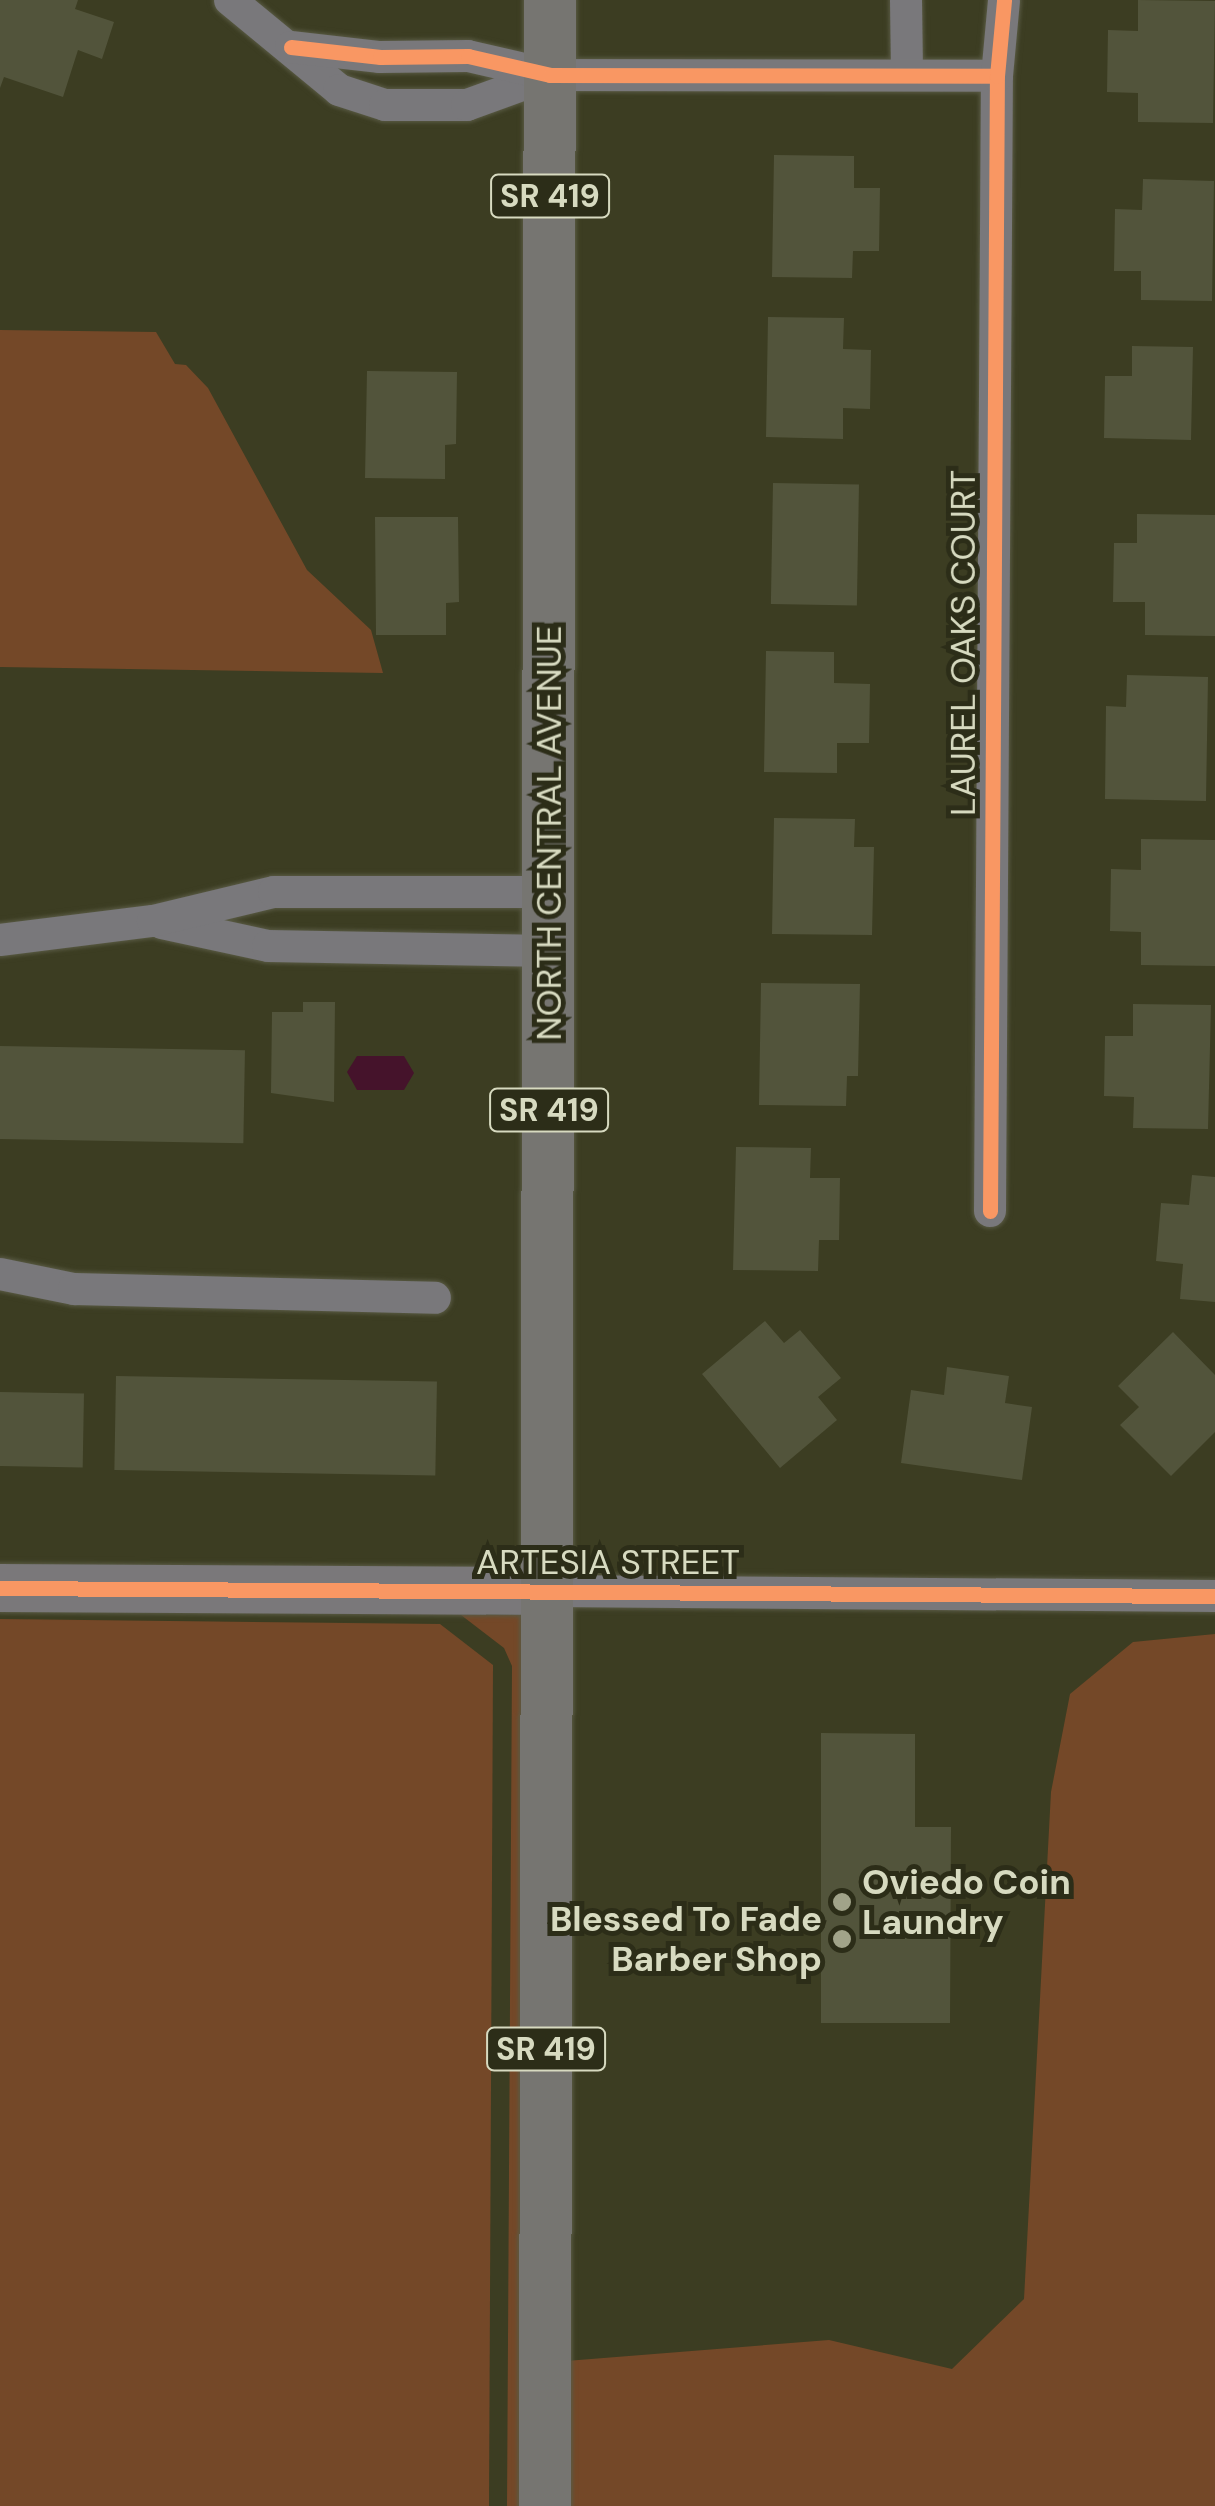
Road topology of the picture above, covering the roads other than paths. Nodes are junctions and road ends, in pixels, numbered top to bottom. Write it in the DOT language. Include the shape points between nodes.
graph roads {
  1 [pos="230,0"];
  2 [pos="550,0"];
  3 [pos="906,0"];
  4 [pos="1004,0"];
  5 [pos="291,46"];
  6 [pos="550,75"];
  7 [pos="907,75"];
  8 [pos="997,76"];
  9 [pos="549,892"];
  10 [pos="152,921"];
  11 [pos="0,940"];
  12 [pos="549,950"];
  13 [pos="990,1211"];
  14 [pos="0,1274"];
  15 [pos="436,1298"];
  16 [pos="0,1588"];
  17 [pos="547,1591"];
  18 [pos="1215,1596"];
  19 [pos="545,2506"];
  1 -- 5 [label="street"];
  2 -- 6 [label="main road, NORTH CENTRAL AVENUE / SR 419"];
  3 -- 7 [label="street"];
  4 -- 8 [label="street, LAUREL OAKS COURT"];
  5 -- 6 [label="street" via="380,57 468,56"];
  5 -- 6 [label="street" via="339,90 385,105 467,105"];
  6 -- 7 [label="street"];
  6 -- 9 [label="main road, NORTH CENTRAL AVENUE / SR 419"];
  7 -- 8 [label="street"];
  8 -- 13 [label="street, LAUREL OAKS COURT"];
  9 -- 10 [label="street" via="274,892"];
  9 -- 12 [label="main road, NORTH CENTRAL AVENUE / SR 419"];
  10 -- 11 [label="street"];
  10 -- 12 [label="street" via="268,946"];
  12 -- 17 [label="main road, NORTH CENTRAL AVENUE / SR 419"];
  14 -- 15 [label="street" via="74,1290"];
  16 -- 17 [label="street, ARTESIA STREET"];
  17 -- 18 [label="street, ARTESIA STREET"];
  17 -- 19 [label="main road, NORTH CENTRAL AVENUE / SR 419"];
}
